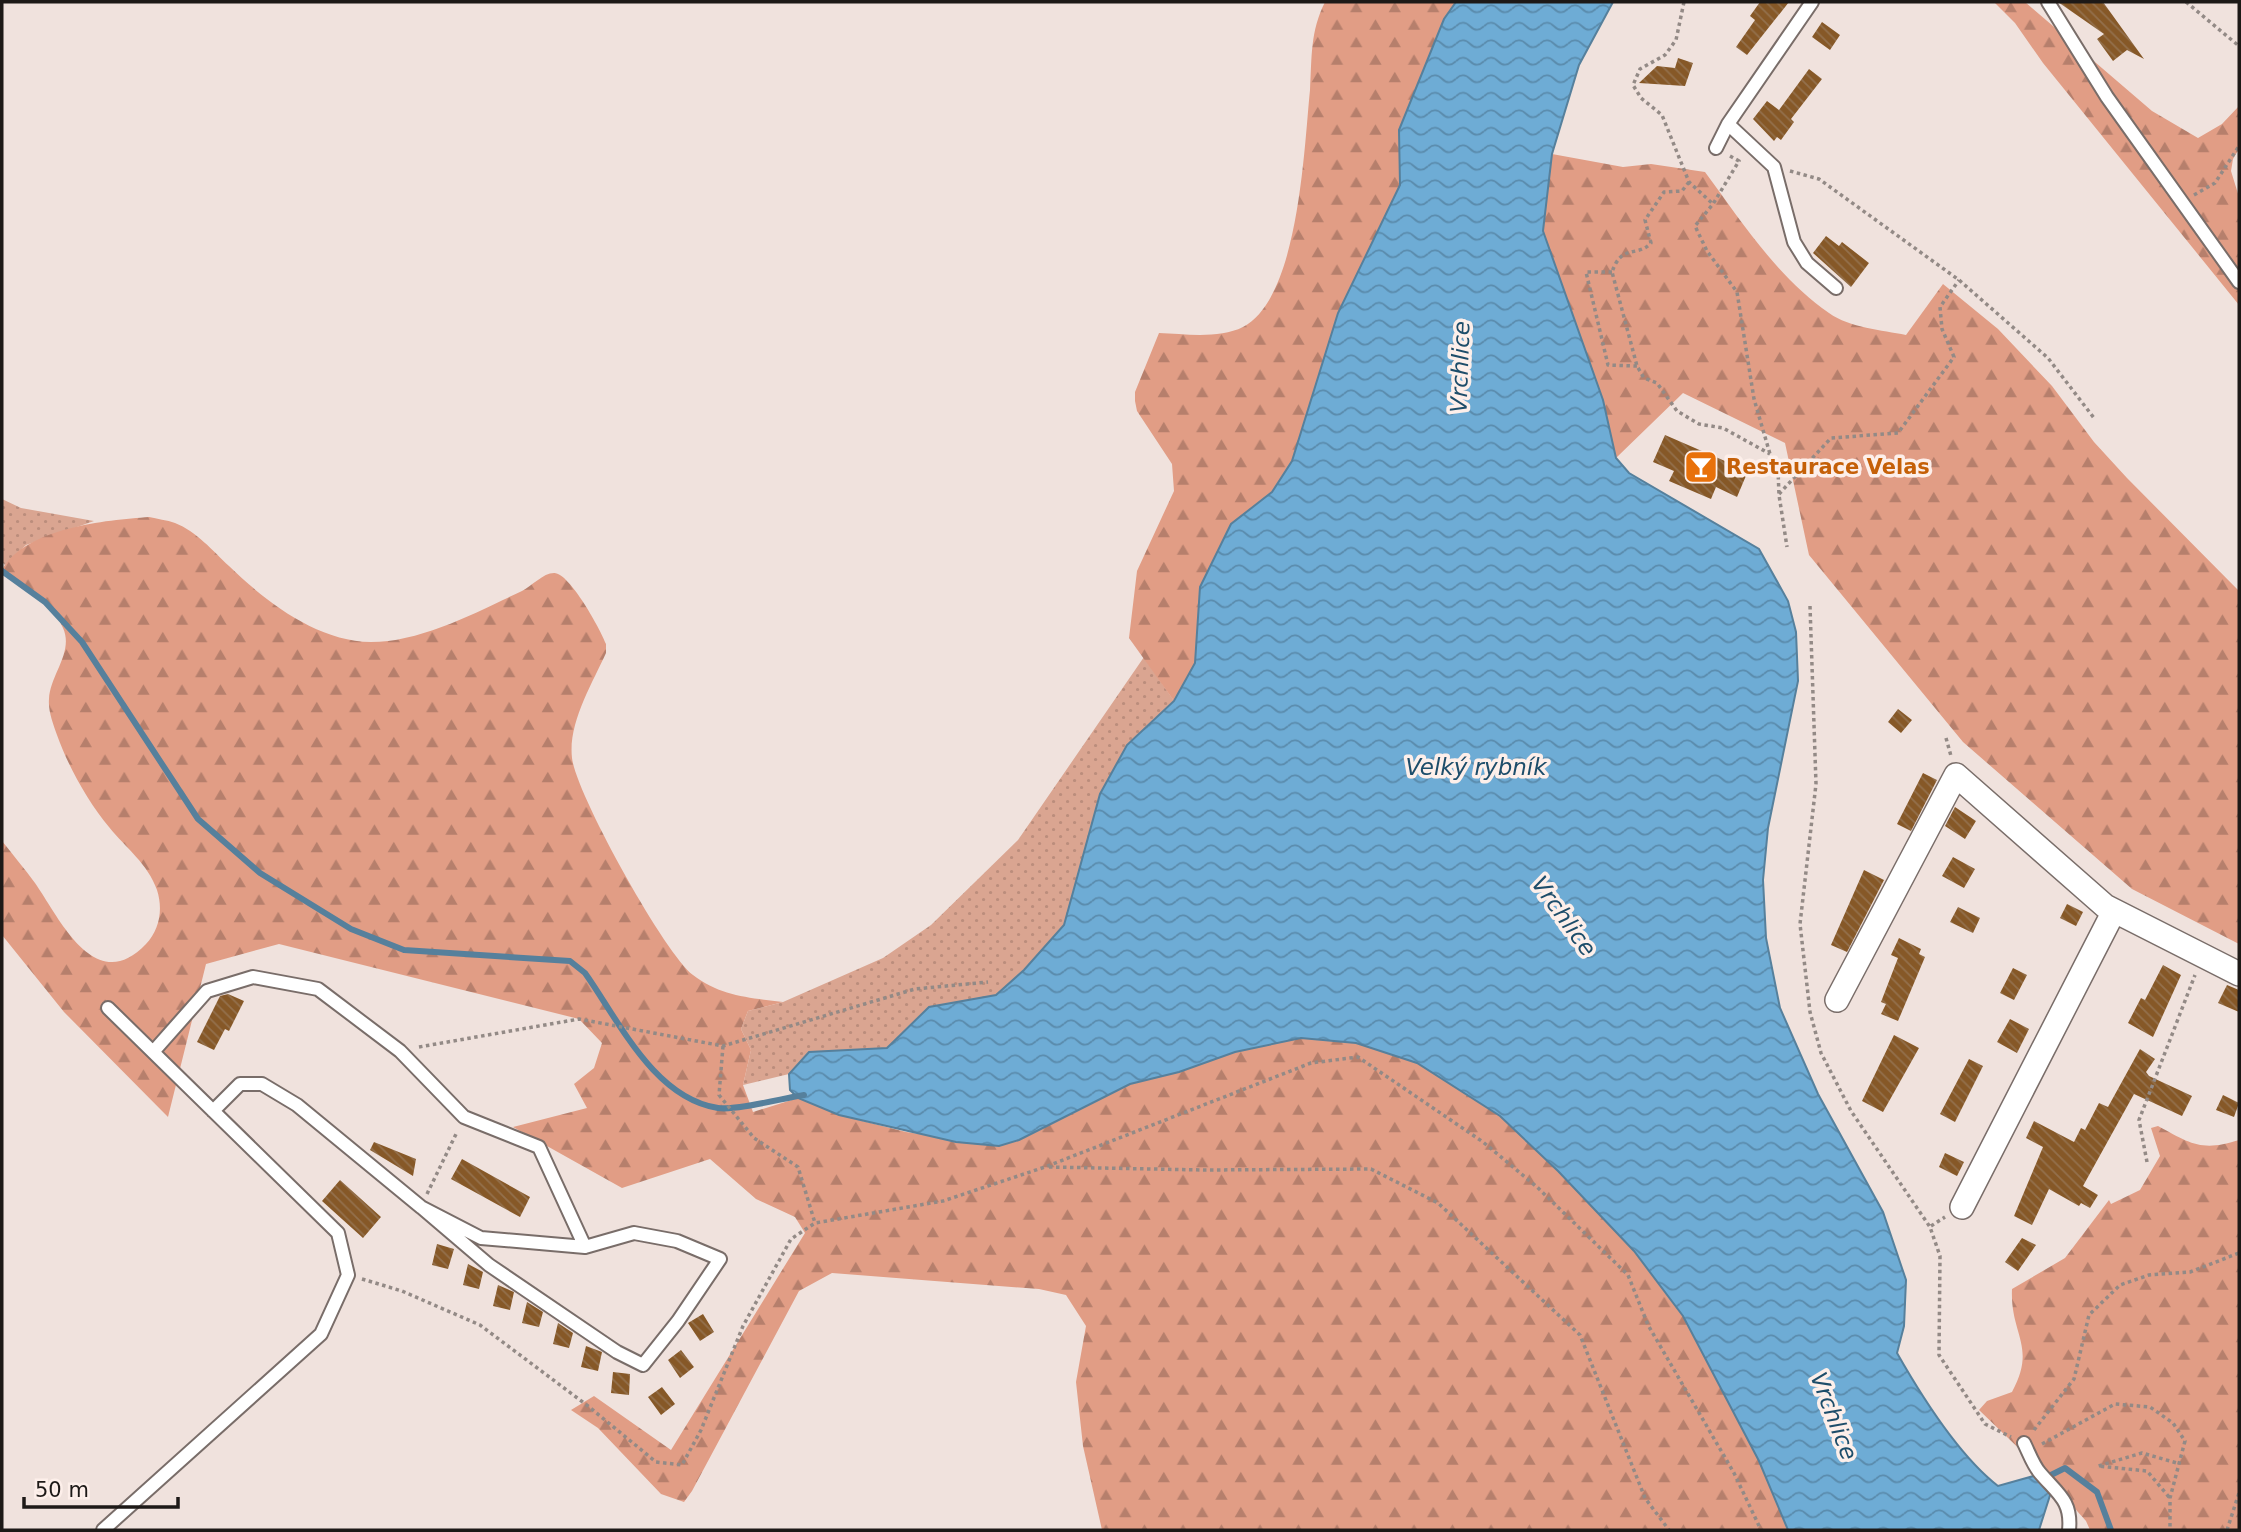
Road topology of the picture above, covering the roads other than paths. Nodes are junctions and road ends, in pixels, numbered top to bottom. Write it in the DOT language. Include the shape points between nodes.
graph roads {
  1 [pos="1812,2"];
  2 [pos="2048,2"];
  3 [pos="1728,124"];
  4 [pos="1716,148"];
  5 [pos="2239,282"];
  6 [pos="1836,288"];
  7 [pos="2114,911"];
  8 [pos="2239,974"];
  9 [pos="1837,1000"];
  10 [pos="108,1008"];
  11 [pos="153,1052"];
  12 [pos="213,1111"];
  13 [pos="421,1207"];
  14 [pos="1962,1207"];
  15 [pos="584,1247"];
  16 [pos="2024,1443"];
  17 [pos="103,1530"];
  18 [pos="2069,1530"];
  1 -- 3 [label="lane"];
  2 -- 5 [label="lane" via="2107,97"];
  3 -- 4 [label="lane"];
  3 -- 6 [label="lane" via="1774,167 1794,242 1807,262"];
  7 -- 8 [label="street"];
  7 -- 9 [label="street" via="1956,775"];
  7 -- 14 [label="street"];
  10 -- 11 [label="lane"];
  11 -- 12 [label="lane"];
  11 -- 15 [label="lane" via="207,990 253,977 318,989 400,1051 464,1117 539,1147"];
  12 -- 13 [label="lane" via="240,1084 262,1084 297,1105"];
  12 -- 17 [label="lane" via="338,1233 348,1275 321,1334"];
  13 -- 15 [label="lane" via="481,1238"];
  13 -- 15 [label="lane" via="488,1265 643,1365 720,1259 677,1241 634,1233"];
  16 -- 18 [label="lane" via="2071,1513"];
}
